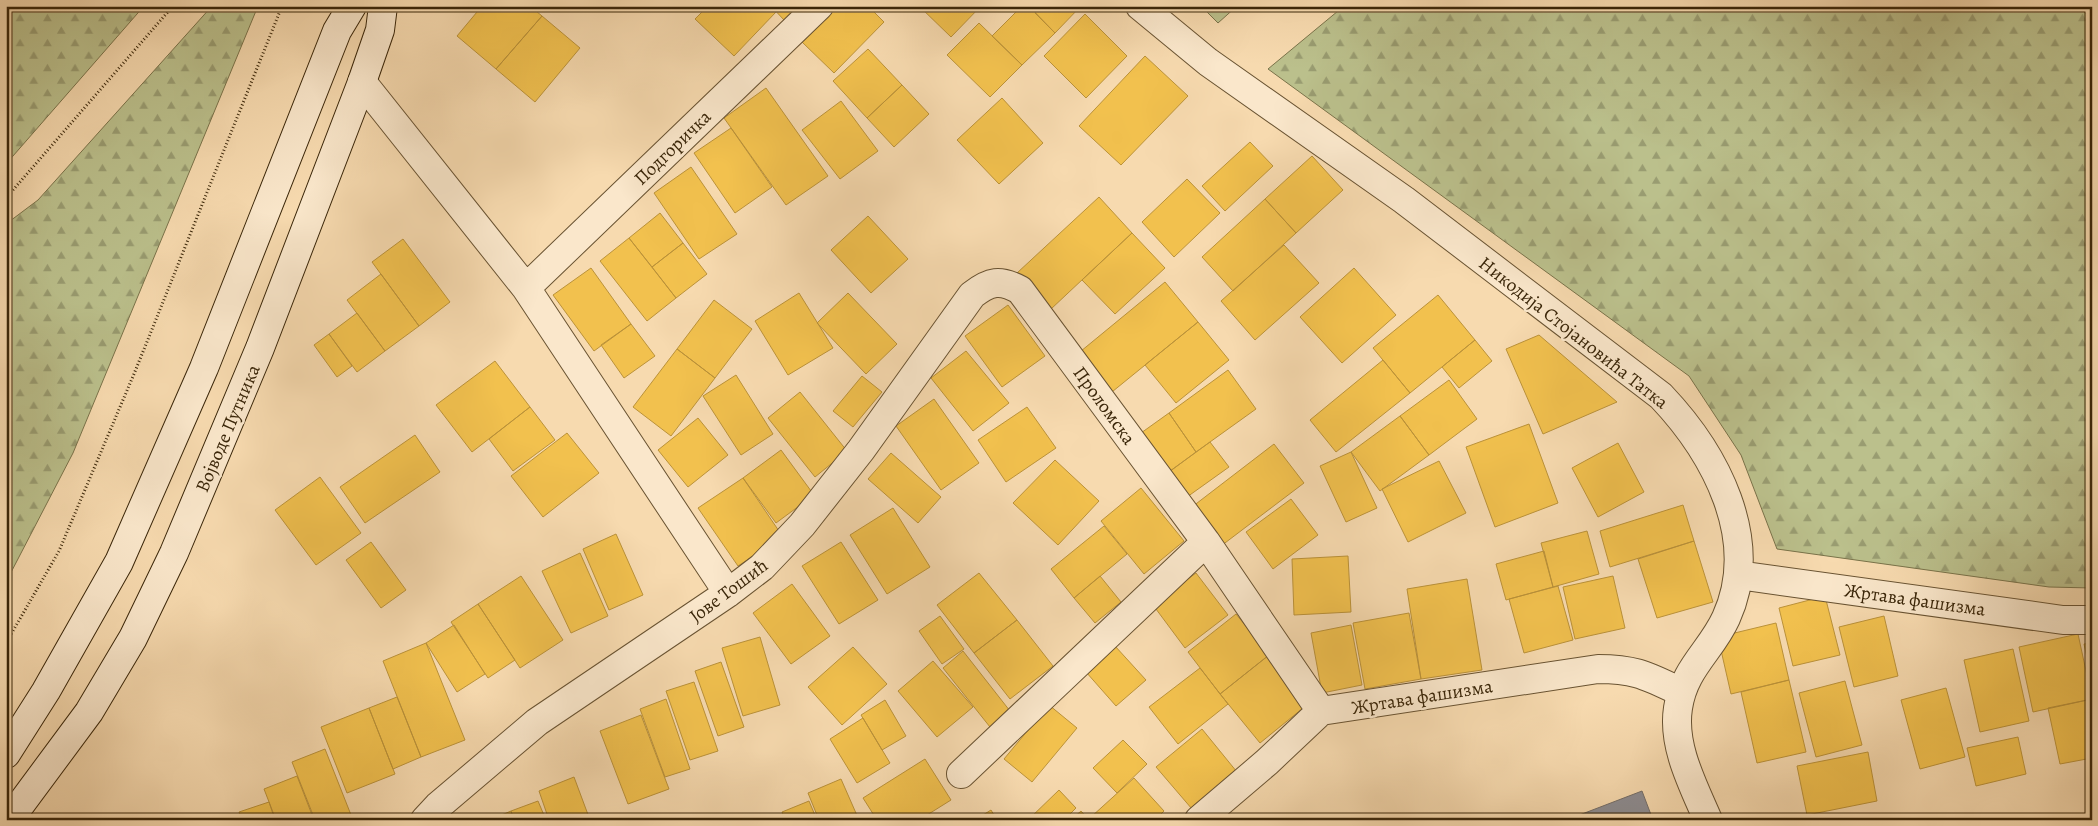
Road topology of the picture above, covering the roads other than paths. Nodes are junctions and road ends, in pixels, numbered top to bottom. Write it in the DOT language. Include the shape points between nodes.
graph roads {
  1 [pos="352,6"];
  2 [pos="383,6"];
  3 [pos="819,6"];
  4 [pos="1140,6"];
  5 [pos="362,82"];
  6 [pos="995,282"];
  7 [pos="526,288"];
  8 [pos="1206,542"];
  9 [pos="1738,575"];
  10 [pos="728,593"];
  11 [pos="2092,620"];
  12 [pos="1681,692"];
  13 [pos="1321,711"];
  14 [pos="6,754"];
  15 [pos="961,774"];
  16 [pos="9,820"];
  17 [pos="425,820"];
  18 [pos="1200,820"];
  19 [pos="1708,820"];
  1 -- 14 [label="street" via="337,31 204,368 118,562 46,691"];
  2 -- 5 [label="street, Војводе Путника" via="380,30"];
  3 -- 7 [label="street, Подгоричка"];
  4 -- 9 [label="street, Никодија Стојановића Татка" via="1208,62 1404,200 1661,396 1683,419 1718,474 1730,506 1737,542"];
  5 -- 7 [label="street"];
  5 -- 16 [label="street, Војводе Путника" via="260,348 174,553 138,629 89,712"];
  6 -- 8 [label="street, Проломска" via="1020,290"];
  6 -- 10 [label="street, Јове Тошић" via="972,295 861,450 802,525 762,567"];
  7 -- 10 [label="street"];
  8 -- 13 [label="street, Проломска"];
  8 -- 15 [label="street"];
  9 -- 11 [label="street, Жртава фашизма" via="2053,618"];
  9 -- 12 [label="street, Никодија Стојановића Татка" via="1726,619 1690,672"];
  10 -- 17 [label="street, Јове Тошић" via="537,722"];
  12 -- 13 [label="street, Жртава фашизма" via="1641,673 1598,669"];
  12 -- 19 [label="street, Никодија Стојановића Татка" via="1678,710 1681,750"];
  13 -- 18 [label="street"];
}
